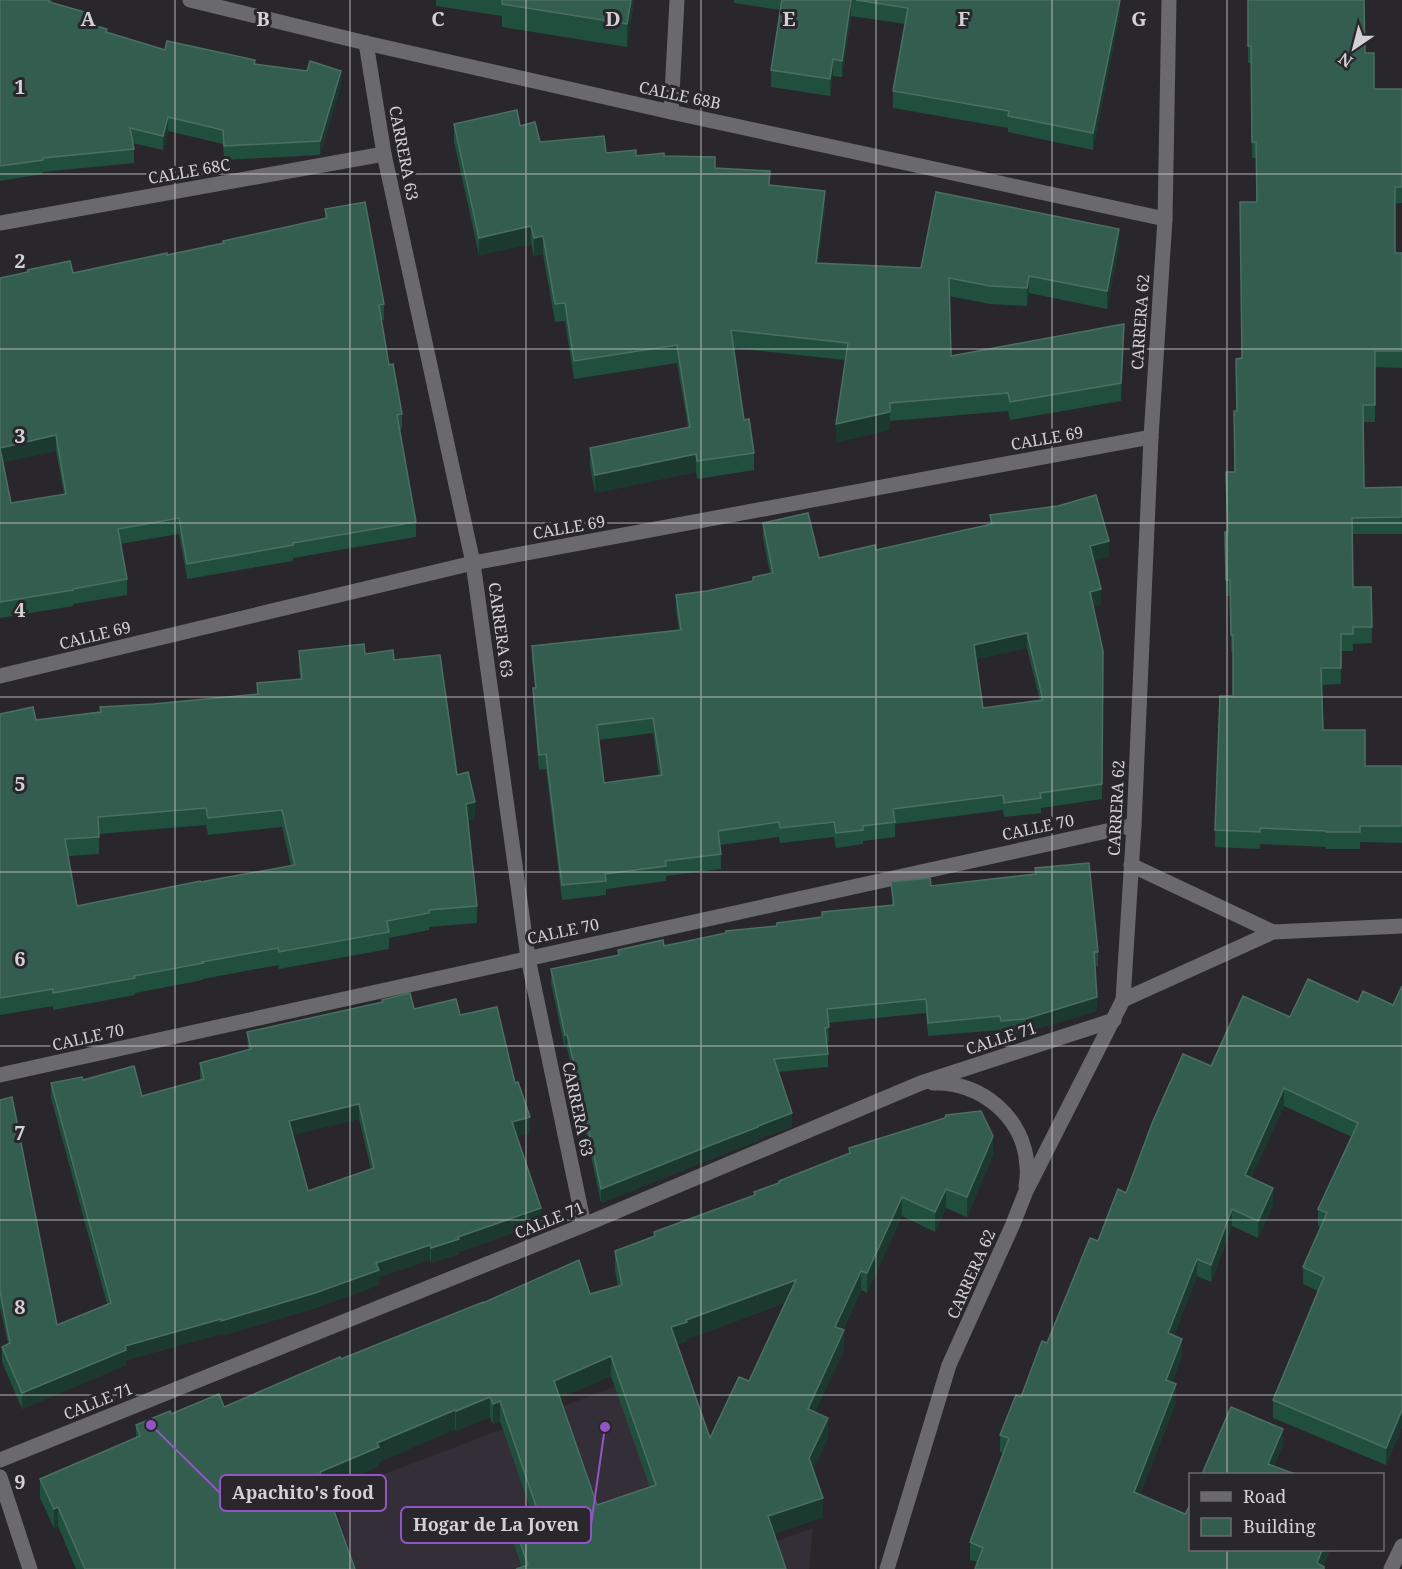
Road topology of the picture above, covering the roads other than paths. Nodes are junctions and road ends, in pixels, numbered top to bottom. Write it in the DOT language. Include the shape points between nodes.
graph roads {
  1 [pos="190,0"];
  2 [pos="677,0"];
  3 [pos="1169,0"];
  4 [pos="220,4"];
  5 [pos="366,43"];
  6 [pos="671,112"];
  7 [pos="384,154"];
  8 [pos="1165,219"];
  9 [pos="0,223"];
  10 [pos="1151,437"];
  11 [pos="473,562"];
  12 [pos="0,676"];
  13 [pos="1134,825"];
  14 [pos="1131,865"];
  15 [pos="1402,926"];
  16 [pos="1273,932"];
  17 [pos="528,958"];
  18 [pos="1124,1000"];
  19 [pos="1114,1020"];
  20 [pos="0,1075"];
  21 [pos="921,1083"];
  22 [pos="1026,1191"];
  23 [pos="584,1226"];
  24 [pos="0,1460"];
  25 [pos="0,1477"];
  26 [pos="1402,1546"];
  27 [pos="30,1569"];
  28 [pos="886,1569"];
  29 [pos="1391,1569"];
  1 -- 4 [label="street, CALLE 68B"];
  2 -- 6 [label="street"];
  3 -- 8 [label="street, CARRERA 62"];
  4 -- 5 [label="street, CALLE 68B"];
  5 -- 6 [label="street, CALLE 68B"];
  5 -- 7 [label="street, CARRERA 63"];
  6 -- 8 [label="street, CALLE 68B"];
  7 -- 9 [label="street, CALLE 68C"];
  7 -- 11 [label="street, CARRERA 63"];
  8 -- 10 [label="street, CARRERA 62"];
  10 -- 11 [label="street, CALLE 69"];
  10 -- 13 [label="street, CARRERA 62"];
  11 -- 12 [label="street, CALLE 69"];
  11 -- 17 [label="street, CARRERA 63"];
  13 -- 14 [label="street, CARRERA 62"];
  13 -- 17 [label="street, CALLE 70"];
  14 -- 16 [label="street"];
  14 -- 18 [label="street, CARRERA 62"];
  15 -- 16 [label="street"];
  16 -- 18 [label="street"];
  17 -- 20 [label="street, CALLE 70"];
  17 -- 23 [label="street, CARRERA 63"];
  18 -- 19 [label="street, CARRERA 62"];
  19 -- 21 [label="street, CALLE 71"];
  19 -- 22 [label="street, CARRERA 62"];
  21 -- 22 [label="street" via="947,1082 971,1089 999,1107 1022,1142 1028,1166"];
  21 -- 23 [label="street, CALLE 71"];
  22 -- 28 [label="street, CARRERA 62" via="949,1365"];
  23 -- 24 [label="street, CALLE 71"];
  25 -- 27 [label="street"];
  26 -- 29 [label="street"];
}
